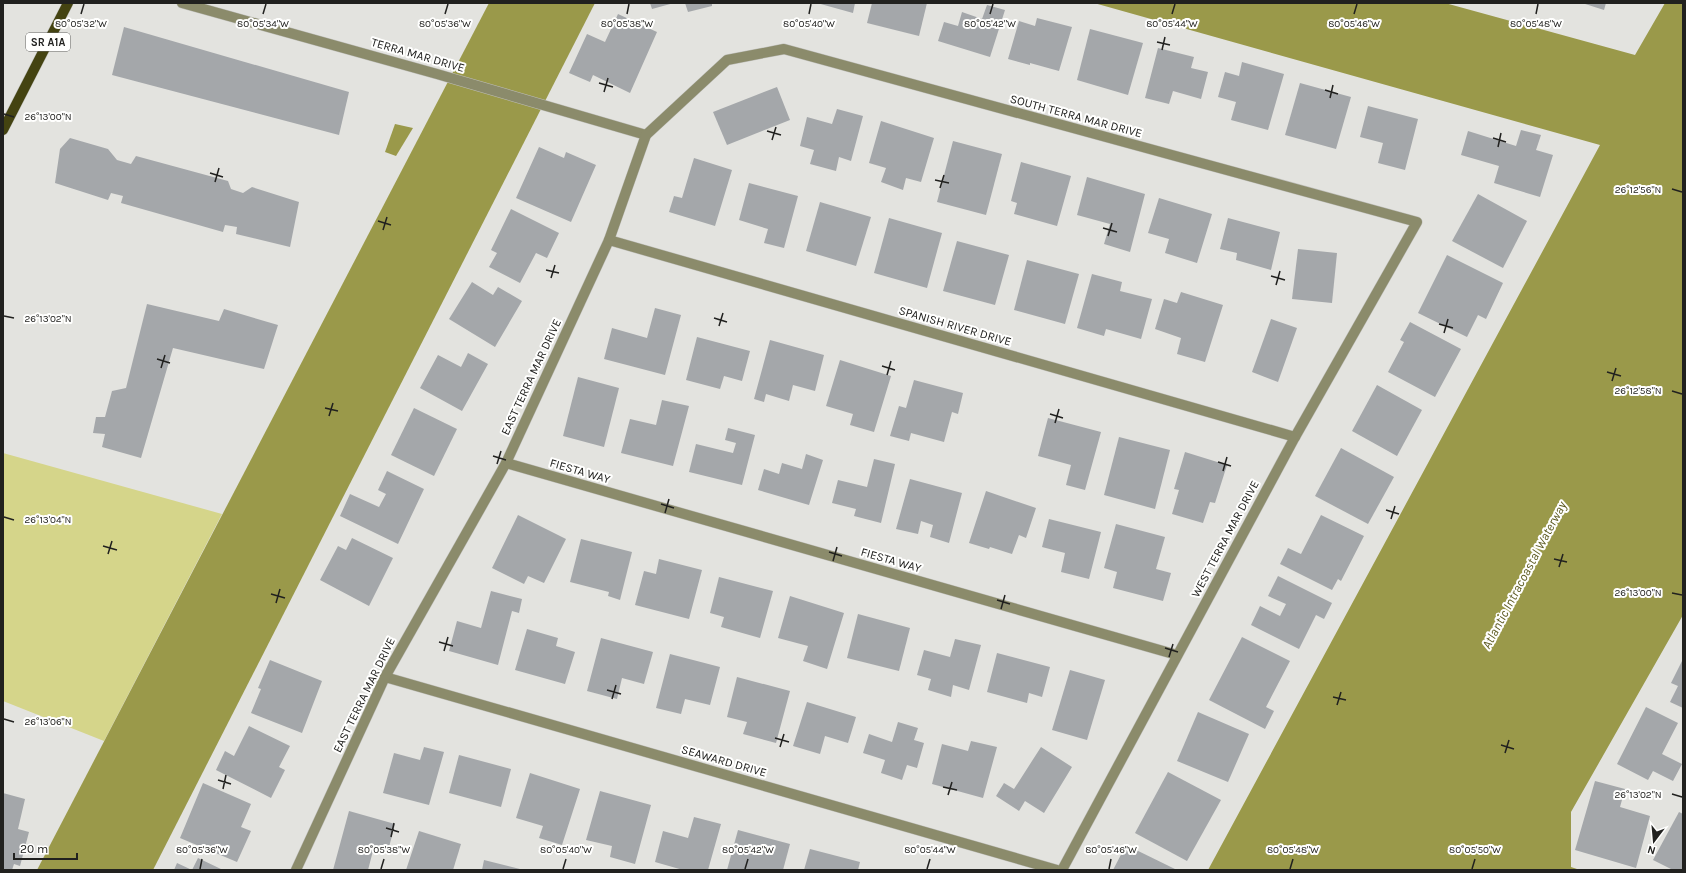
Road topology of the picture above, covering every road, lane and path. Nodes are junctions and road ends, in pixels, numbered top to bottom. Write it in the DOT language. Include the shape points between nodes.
graph roads {
  1 [pos="68,3"];
  2 [pos="182,3"];
  3 [pos="727,60"];
  4 [pos="3,130"];
  5 [pos="646,135"];
  6 [pos="1417,222"];
  7 [pos="609,240"];
  8 [pos="1295,437"];
  9 [pos="506,463"];
  10 [pos="1177,655"];
  11 [pos="385,677"];
  12 [pos="296,870"];
  13 [pos="1057,870"];
  14 [pos="1062,870"];
  1 -- 4 [label="main road, SR A1A"];
  2 -- 5 [label="street, TERRA MAR DRIVE"];
  3 -- 5 [label="street, EAST TERRA MAR DRIVE"];
  3 -- 6 [label="street, SOUTH TERRA MAR DRIVE" via="784,49"];
  5 -- 7 [label="street, EAST TERRA MAR DRIVE"];
  6 -- 8 [label="street, WEST TERRA MAR DRIVE"];
  7 -- 8 [label="street, SPANISH RIVER DRIVE"];
  7 -- 9 [label="street, EAST TERRA MAR DRIVE"];
  8 -- 10 [label="street, WEST TERRA MAR DRIVE"];
  9 -- 10 [label="street, FIESTA WAY"];
  9 -- 11 [label="street, EAST TERRA MAR DRIVE"];
  10 -- 14 [label="street, WEST TERRA MAR DRIVE"];
  11 -- 12 [label="street, EAST TERRA MAR DRIVE"];
  11 -- 13 [label="street, SEAWARD DRIVE"];
}
